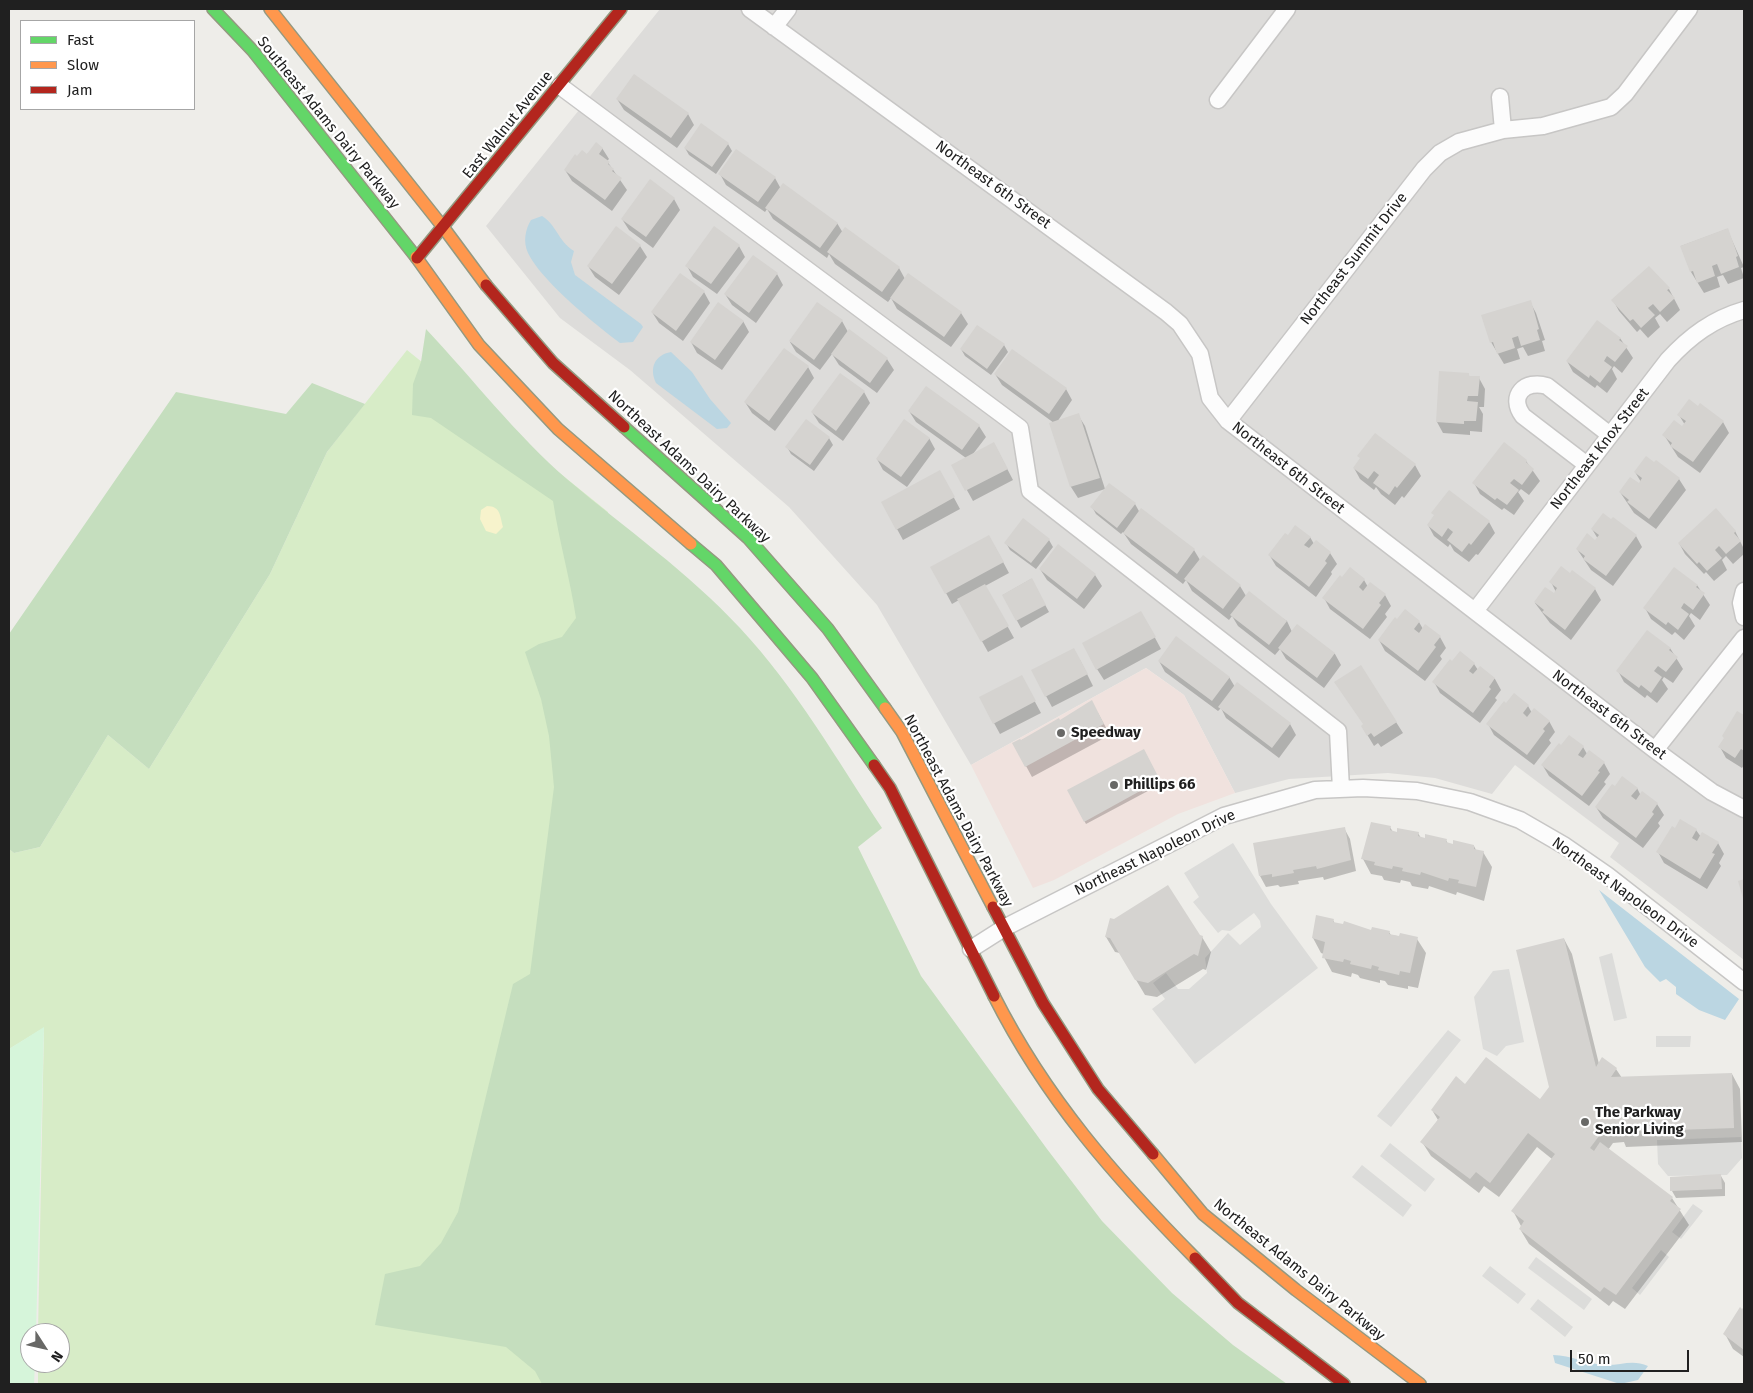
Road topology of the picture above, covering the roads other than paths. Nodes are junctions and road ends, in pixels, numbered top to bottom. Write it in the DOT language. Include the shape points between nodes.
graph roads {
  1 [pos="213,9"];
  2 [pos="270,9"];
  3 [pos="621,9"];
  4 [pos="750,9"];
  5 [pos="788,9"];
  6 [pos="1287,9"];
  7 [pos="1688,9"];
  8 [pos="774,26"];
  9 [pos="560,86"];
  10 [pos="1500,97"];
  11 [pos="1218,100"];
  12 [pos="1503,130"];
  13 [pos="444,227"];
  14 [pos="417,258"];
  15 [pos="1744,310"];
  16 [pos="1228,421"];
  17 [pos="1610,435"];
  18 [pos="1587,465"];
  19 [pos="1744,592"];
  20 [pos="1475,611"];
  21 [pos="1744,617"];
  22 [pos="1744,638"];
  23 [pos="1655,750"];
  24 [pos="1341,789"];
  25 [pos="1744,809"];
  26 [pos="1004,928"];
  27 [pos="971,950"];
  28 [pos="1744,982"];
  29 [pos="1344,1384"];
  30 [pos="1420,1384"];
  1 -- 14 [label="main road, Southeast Adams Dairy Parkway" via="253,51"];
  2 -- 13 [label="main road, Southeast Adams Dairy Parkway"];
  3 -- 9 [label="main road, East Walnut Avenue"];
  4 -- 8 [label="street, Northeast 6th Street"];
  5 -- 8 [label="street"];
  6 -- 11 [label="street"];
  7 -- 12 [label="street, Northeast Summit Drive" via="1625,94 1611,107 1543,126"];
  8 -- 16 [label="street, Northeast 6th Street" via="1180,324 1200,354 1210,398"];
  9 -- 13 [label="main road, East Walnut Avenue"];
  9 -- 24 [label="street" via="1020,428 1030,490 1338,731"];
  10 -- 12 [label="street"];
  12 -- 16 [label="street, Northeast Summit Drive" via="1459,142 1440,153 1424,169"];
  13 -- 14 [label="main road, East Walnut Avenue"];
  13 -- 26 [label="main road, Northeast Adams Dairy Parkway" via="494,296 553,363 748,538 828,629 902,732"];
  14 -- 27 [label="main road" via="479,345 558,429 716,565 812,678 890,788"];
  15 -- 17 [label="street, Northeast Knox Street" via="1714,321 1687,339"];
  16 -- 20 [label="street, Northeast 6th Street"];
  17 -- 18 [label="street, Northeast Knox Street"];
  17 -- 18 [label="street" via="1547,386 1538,383 1527,385 1520,392 1518,409 1523,416"];
  18 -- 20 [label="street, Northeast Knox Street"];
  19 -- 21 [label="street" via="1741,604"];
  20 -- 23 [label="street, Northeast 6th Street"];
  22 -- 23 [label="street"];
  23 -- 25 [label="street, Northeast 6th Street" via="1712,792"];
  24 -- 26 [label="street, Northeast Napoleon Drive" via="1315,790 1224,816"];
  24 -- 28 [label="street, Northeast Napoleon Drive" via="1417,791 1470,802 1520,820 1566,846 1607,875"];
  26 -- 27 [label="street, Northeast Napoleon Drive"];
  26 -- 30 [label="main road, Northeast Adams Dairy Parkway" via="1042,1003 1098,1089 1203,1214"];
  27 -- 29 [label="main road" via="1006,1020 1056,1100 1126,1188 1238,1303"];
}
